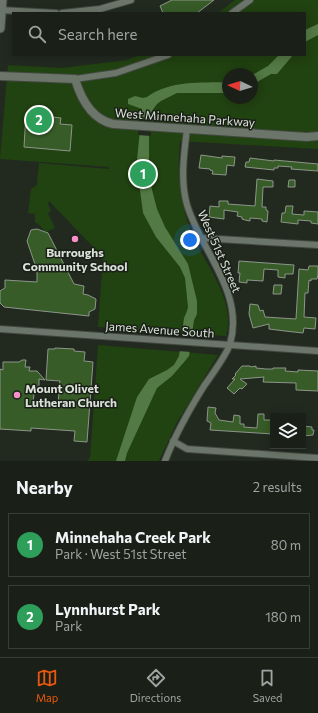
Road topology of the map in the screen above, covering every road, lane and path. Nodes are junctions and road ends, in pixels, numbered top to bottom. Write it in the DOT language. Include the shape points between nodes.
graph roads {
  1 [pos="2,0"];
  2 [pos="131,0"];
  3 [pos="250,0"];
  4 [pos="1,10"];
  5 [pos="38,12"];
  6 [pos="72,12"];
  7 [pos="233,12"];
  8 [pos="0,28"];
  9 [pos="165,56"];
  10 [pos="0,76"];
  11 [pos="75,79"];
  12 [pos="187,129"];
  13 [pos="318,136"];
  14 [pos="201,238"];
  15 [pos="318,245"];
  16 [pos="0,329"];
  17 [pos="230,346"];
  18 [pos="318,351"];
  19 [pos="173,441"];
  20 [pos="318,458"];
  21 [pos="164,461"];
  1 -- 4 [label="main road"];
  2 -- 6 [label="street" via="100,9"];
  3 -- 7 [label="street"];
  4 -- 5 [label="street"];
  4 -- 8 [label="main road"];
  9 -- 11 [label="street" via="116,73"];
  10 -- 11 [label="street"];
  11 -- 12 [label="street, West Minnehaha Parkway" via="85,104 98,118 108,123"];
  12 -- 13 [label="street, West Minnehaha Parkway"];
  12 -- 14 [label="street, West 51st Street" via="183,183 192,220"];
  14 -- 15 [label="street"];
  14 -- 17 [label="street, West 51st Street" via="224,282 233,313"];
  16 -- 17 [label="street, James Avenue South"];
  17 -- 18 [label="street, James Avenue South"];
  17 -- 19 [label="street, West 51st Street"];
  19 -- 20 [label="street" via="187,449"];
  19 -- 21 [label="street, West 51st Street"];
}
